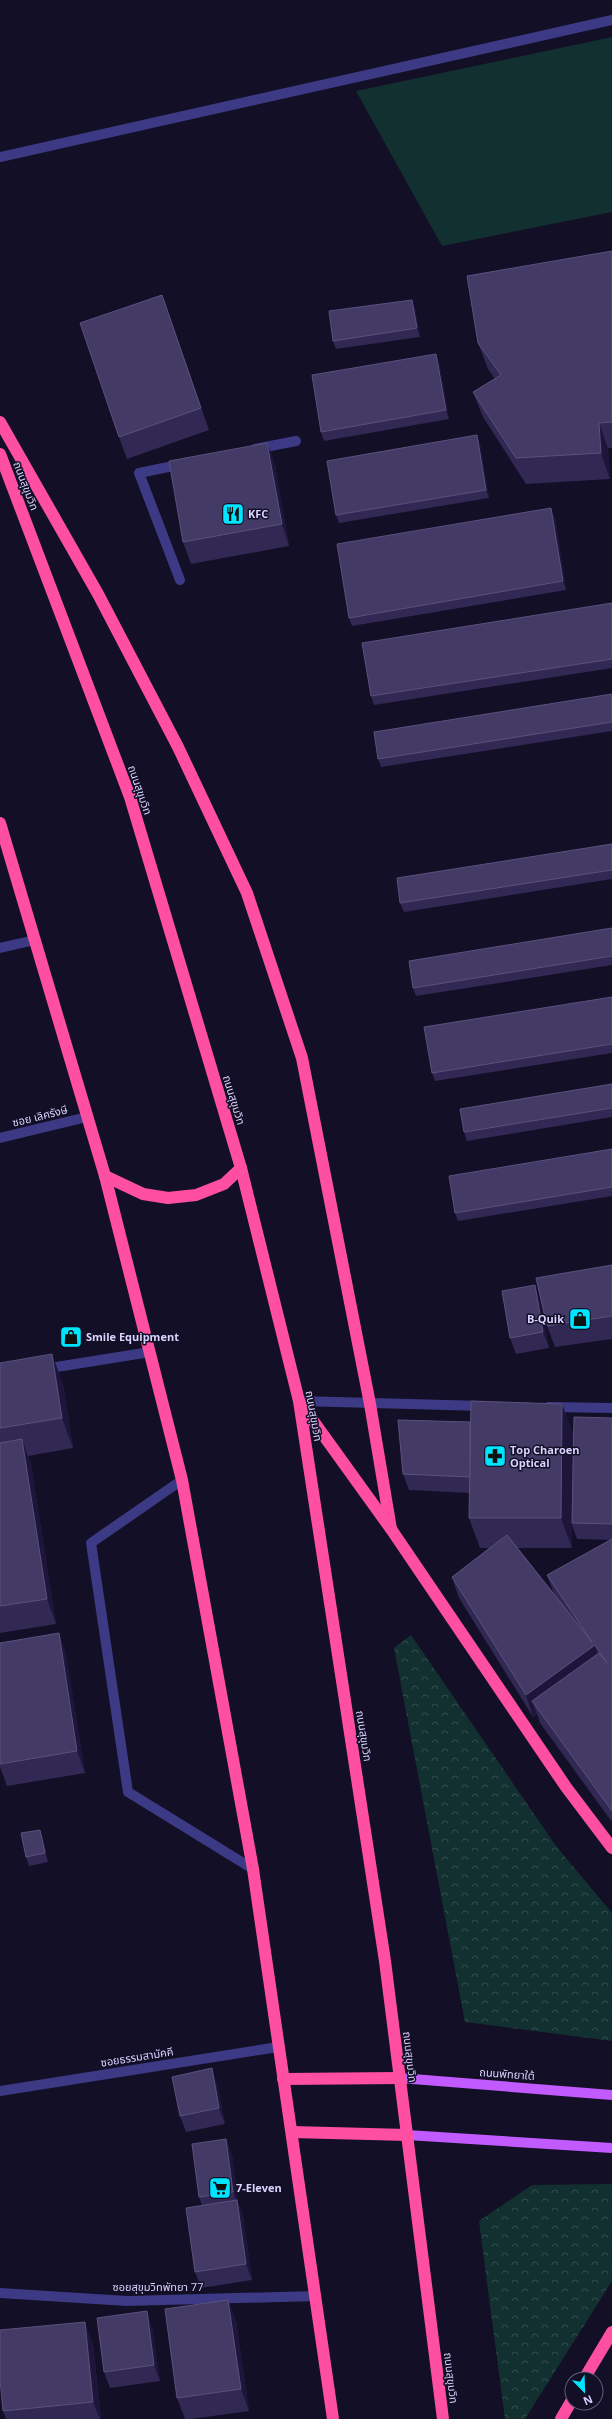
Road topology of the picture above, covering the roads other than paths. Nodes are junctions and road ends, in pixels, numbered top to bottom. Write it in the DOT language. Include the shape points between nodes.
graph roads {
  1 [pos="612,20"];
  2 [pos="0,157"];
  3 [pos="0,422"];
  4 [pos="296,441"];
  5 [pos="241,452"];
  6 [pos="0,454"];
  7 [pos="194,462"];
  8 [pos="180,580"];
  9 [pos="0,823"];
  10 [pos="35,940"];
  11 [pos="0,948"];
  12 [pos="87,1116"];
  13 [pos="0,1138"];
  14 [pos="241,1168"];
  15 [pos="105,1176"];
  16 [pos="150,1352"];
  17 [pos="30,1372"];
  18 [pos="299,1401"];
  19 [pos="370,1404"];
  20 [pos="495,1406"];
  21 [pos="542,1407"];
  22 [pos="612,1408"];
  23 [pos="182,1480"];
  24 [pos="391,1529"];
  25 [pos="612,1848"];
  26 [pos="253,1869"];
  27 [pos="278,2047"];
  28 [pos="400,2078"];
  29 [pos="283,2079"];
  30 [pos="0,2091"];
  31 [pos="612,2095"];
  32 [pos="292,2132"];
  33 [pos="407,2135"];
  34 [pos="612,2148"];
  35 [pos="0,2293"];
  36 [pos="316,2296"];
  37 [pos="612,2332"];
  38 [pos="589,2371"];
  39 [pos="333,2419"];
  40 [pos="442,2419"];
  1 -- 2 [label="street"];
  3 -- 19 [label="highway" via="106,608 178,746 248,892 302,1058"];
  4 -- 5 [label="street"];
  6 -- 14 [label="highway, ถนนสุขุมวิท" via="130,796"];
  7 -- 8 [label="street" via="139,473"];
  9 -- 10 [label="highway"];
  10 -- 11 [label="street"];
  10 -- 12 [label="highway"];
  12 -- 13 [label="street, ซอย เลิศรังษี"];
  12 -- 15 [label="highway"];
  14 -- 15 [label="highway" via="224,1184 196,1195 168,1198 143,1194"];
  14 -- 18 [label="highway, ถนนสุขุมวิท"];
  15 -- 16 [label="highway"];
  16 -- 17 [label="street"];
  16 -- 23 [label="highway"];
  18 -- 19 [label="street"];
  18 -- 24 [label="highway"];
  18 -- 28 [label="highway, ถนนสุขุมวิท" via="386,1961"];
  19 -- 20 [label="street"];
  19 -- 24 [label="highway"];
  21 -- 22 [label="street"];
  23 -- 26 [label="highway"];
  23 -- 26 [label="street" via="91,1542 128,1792"];
  24 -- 25 [label="highway" via="566,1787"];
  26 -- 27 [label="highway"];
  27 -- 29 [label="highway"];
  27 -- 30 [label="street, ซอยธรรมสามัคคี"];
  28 -- 29 [label="highway"];
  28 -- 31 [label="main road, ถนนพัทยาใต้"];
  28 -- 33 [label="highway, ถนนสุขุมวิท"];
  29 -- 32 [label="highway"];
  32 -- 33 [label="highway"];
  32 -- 36 [label="highway"];
  33 -- 34 [label="main road"];
  33 -- 40 [label="highway, ถนนสุขุมวิท"];
  35 -- 36 [label="street, ซอยสุขุมวิทพัทยา 77" via="127,2301"];
  36 -- 39 [label="highway"];
  37 -- 38 [label="highway"];
}
